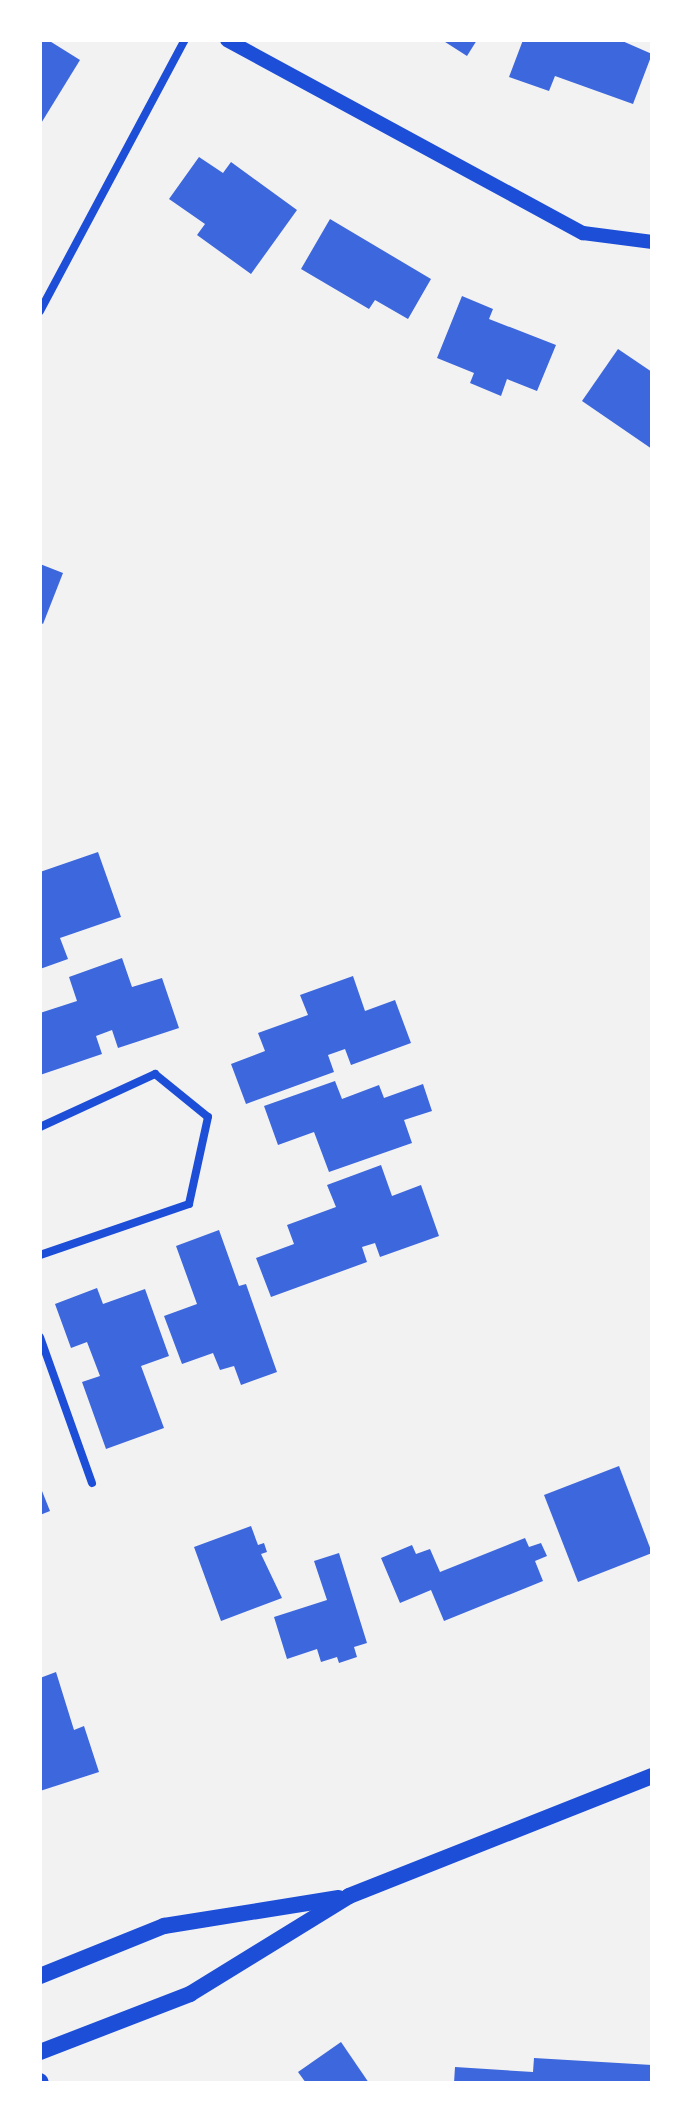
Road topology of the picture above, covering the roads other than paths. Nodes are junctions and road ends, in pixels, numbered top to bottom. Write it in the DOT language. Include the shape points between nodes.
graph roads {
  1 [pos="185,40"];
  2 [pos="227,40"];
  3 [pos="652,242"];
  4 [pos="40,311"];
  5 [pos="40,1127"];
  6 [pos="40,1255"];
  7 [pos="40,1337"];
  8 [pos="92,1483"];
  9 [pos="652,1776"];
  10 [pos="349,1896"];
  11 [pos="40,1976"];
  12 [pos="40,2052"];
  1 -- 4 [label="street"];
  2 -- 3 [label="street" via="583,233"];
  5 -- 6 [label="street" via="155,1074 208,1117 189,1204"];
  7 -- 8 [label="street"];
  9 -- 10 [label="main road"];
  10 -- 11 [label="main road" via="164,1926"];
  10 -- 12 [label="main road" via="190,1994"];
}
